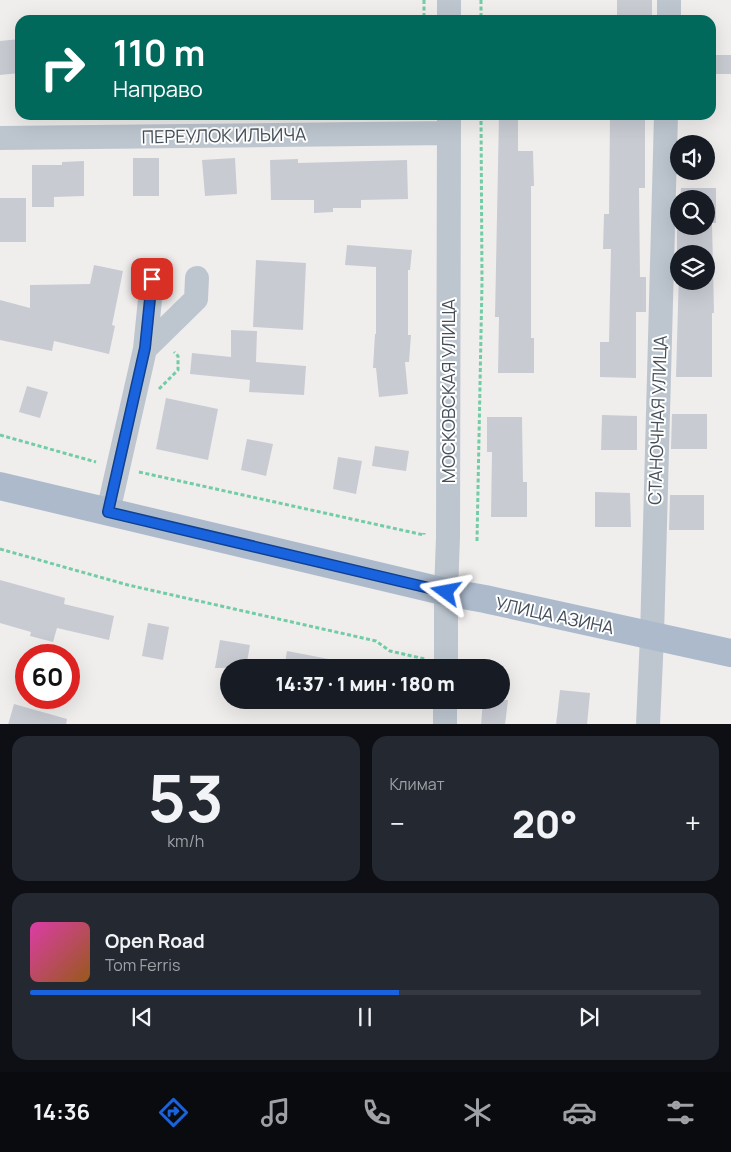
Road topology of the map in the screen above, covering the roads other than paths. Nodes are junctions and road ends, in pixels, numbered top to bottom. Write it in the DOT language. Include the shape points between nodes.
graph roads {
  1 [pos="449,0"];
  2 [pos="669,0"];
  3 [pos="449,15"];
  4 [pos="668,15"];
  5 [pos="666,120"];
  6 [pos="449,124"];
  7 [pos="0,138"];
  8 [pos="197,278"];
  9 [pos="152,279"];
  10 [pos="145,348"];
  11 [pos="0,486"];
  12 [pos="108,512"];
  13 [pos="446,592"];
  14 [pos="652,636"];
  15 [pos="731,653"];
  16 [pos="446,659"];
  17 [pos="445,709"];
  18 [pos="445,724"];
  19 [pos="648,724"];
  1 -- 3 [label="street"];
  2 -- 4 [label="street"];
  5 -- 14 [label="street, СТАНОЧНАЯ УЛИЦА"];
  6 -- 7 [label="street, ПЕРЕУЛОК ИЛЬИЧА"];
  6 -- 13 [label="street, МОСКОВСКАЯ УЛИЦА"];
  8 -- 10 [label="street" via="196,299"];
  9 -- 10 [label="street"];
  10 -- 12 [label="street"];
  11 -- 12 [label="main road, УЛИЦА АЗИНА"];
  12 -- 13 [label="main road, УЛИЦА АЗИНА"];
  13 -- 14 [label="main road, УЛИЦА АЗИНА"];
  13 -- 16 [label="street, МОСКОВСКАЯ УЛИЦА"];
  14 -- 15 [label="main road, УЛИЦА АЗИНА"];
  14 -- 19 [label="street, СТАНОЧНАЯ УЛИЦА"];
  17 -- 18 [label="street"];
}
